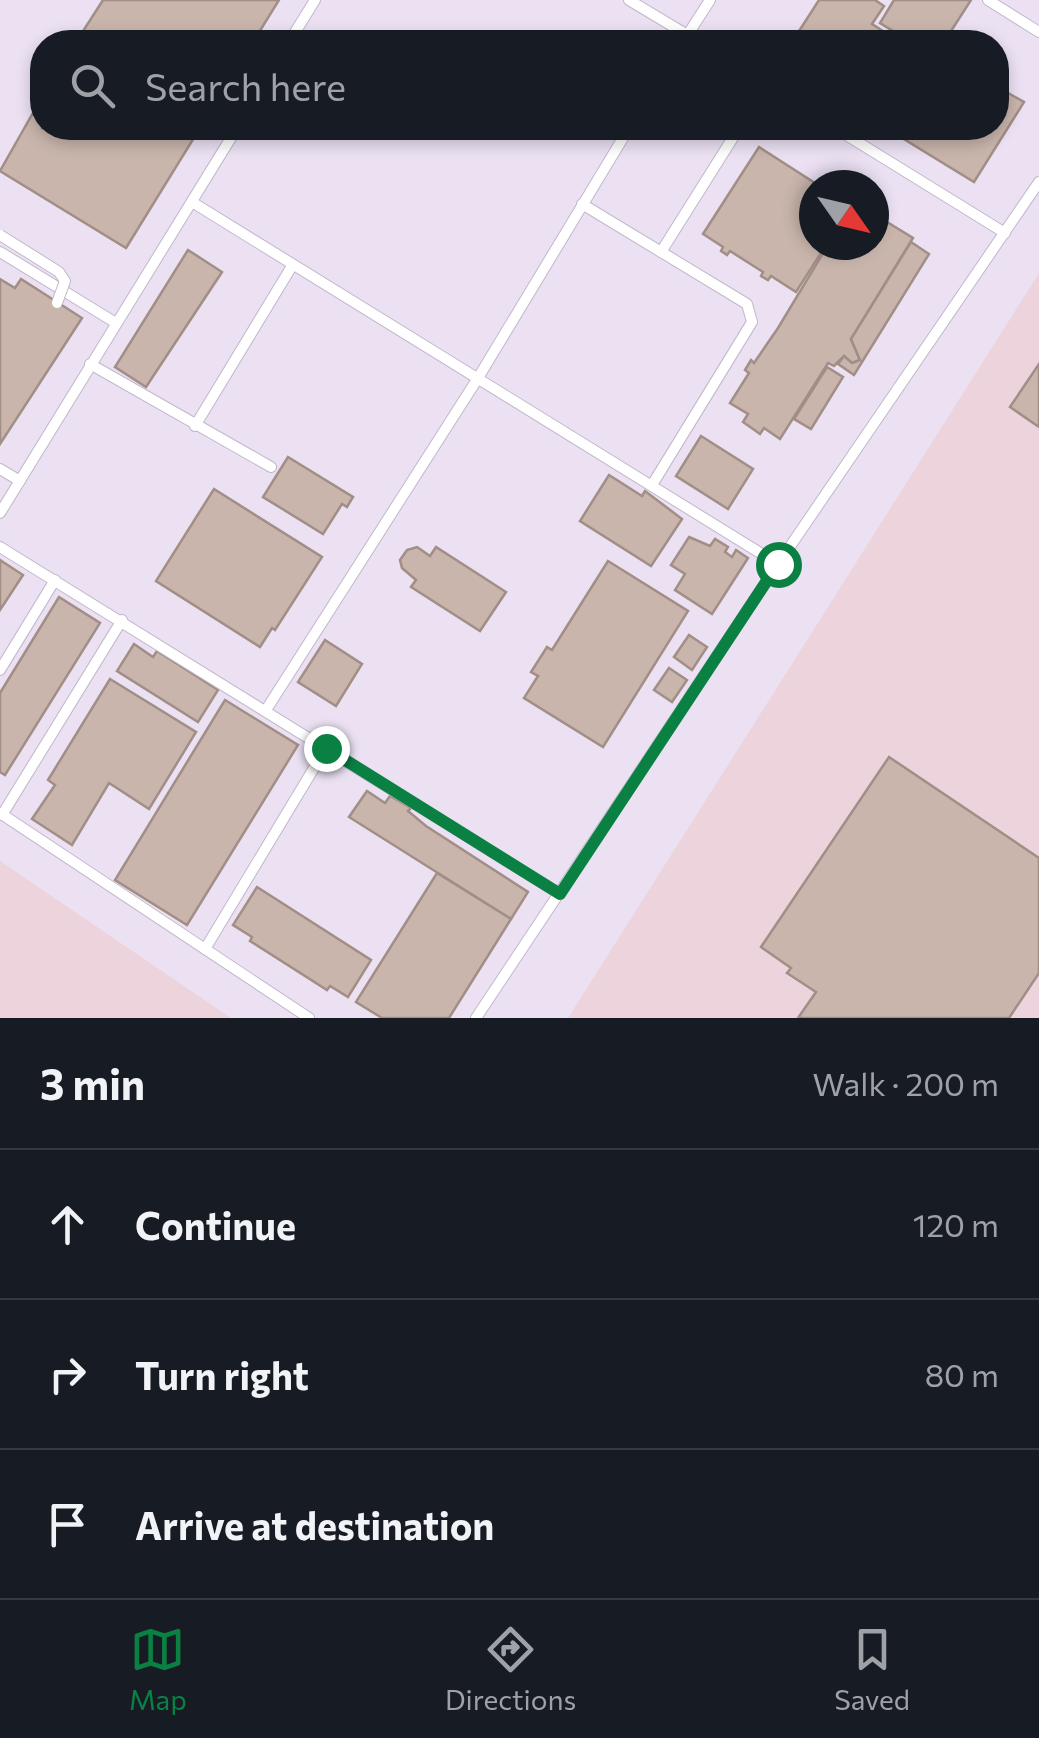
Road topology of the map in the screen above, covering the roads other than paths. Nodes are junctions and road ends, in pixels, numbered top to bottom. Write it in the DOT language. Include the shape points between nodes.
graph roads {
  1 [pos="315,0"];
  2 [pos="629,0"];
  3 [pos="710,0"];
  4 [pos="988,0"];
  5 [pos="296,30"];
  6 [pos="672,30"];
  7 [pos="691,30"];
  8 [pos="1039,32"];
  9 [pos="230,140"];
  10 [pos="622,140"];
  11 [pos="731,140"];
  12 [pos="855,140"];
  13 [pos="1039,182"];
  14 [pos="192,202"];
  15 [pos="582,204"];
  16 [pos="1005,233"];
  17 [pos="0,235"];
  18 [pos="0,252"];
  19 [pos="661,252"];
  20 [pos="292,266"];
  21 [pos="57,303"];
  22 [pos="116,323"];
  23 [pos="90,364"];
  24 [pos="478,378"];
  25 [pos="195,426"];
  26 [pos="271,468"];
  27 [pos="0,469"];
  28 [pos="20,481"];
  29 [pos="652,484"];
  30 [pos="0,514"];
  31 [pos="0,547"];
  32 [pos="778,564"];
  33 [pos="55,580"];
  34 [pos="122,620"];
  35 [pos="0,670"];
  36 [pos="266,710"];
  37 [pos="326,748"];
  38 [pos="1,814"];
  39 [pos="560,894"];
  40 [pos="205,950"];
  41 [pos="309,1018"];
  42 [pos="476,1018"];
  1 -- 5 [label="lane"];
  2 -- 6 [label="lane"];
  3 -- 7 [label="lane"];
  4 -- 8 [label="lane"];
  9 -- 14 [label="lane"];
  10 -- 15 [label="lane"];
  11 -- 19 [label="lane"];
  12 -- 16 [label="lane"];
  13 -- 16 [label="lane"];
  14 -- 20 [label="lane"];
  14 -- 22 [label="lane"];
  15 -- 19 [label="lane"];
  15 -- 24 [label="lane"];
  16 -- 32 [label="lane"];
  17 -- 21 [label="lane, bridge" via="59,272 65,281"];
  18 -- 22 [label="lane"];
  19 -- 29 [label="lane" via="747,304 752,322"];
  20 -- 24 [label="lane"];
  20 -- 25 [label="lane"];
  22 -- 23 [label="lane"];
  23 -- 25 [label="lane"];
  23 -- 28 [label="lane"];
  24 -- 29 [label="lane"];
  24 -- 36 [label="lane"];
  25 -- 26 [label="lane"];
  27 -- 28 [label="lane"];
  28 -- 30 [label="lane"];
  29 -- 32 [label="lane"];
  31 -- 33 [label="lane"];
  32 -- 39 [label="lane"];
  33 -- 34 [label="lane"];
  33 -- 35 [label="lane"];
  34 -- 36 [label="lane"];
  34 -- 38 [label="lane"];
  36 -- 37 [label="lane"];
  37 -- 39 [label="lane"];
  37 -- 40 [label="lane"];
  38 -- 40 [label="lane"];
  39 -- 42 [label="lane"];
  40 -- 41 [label="lane"];
}
